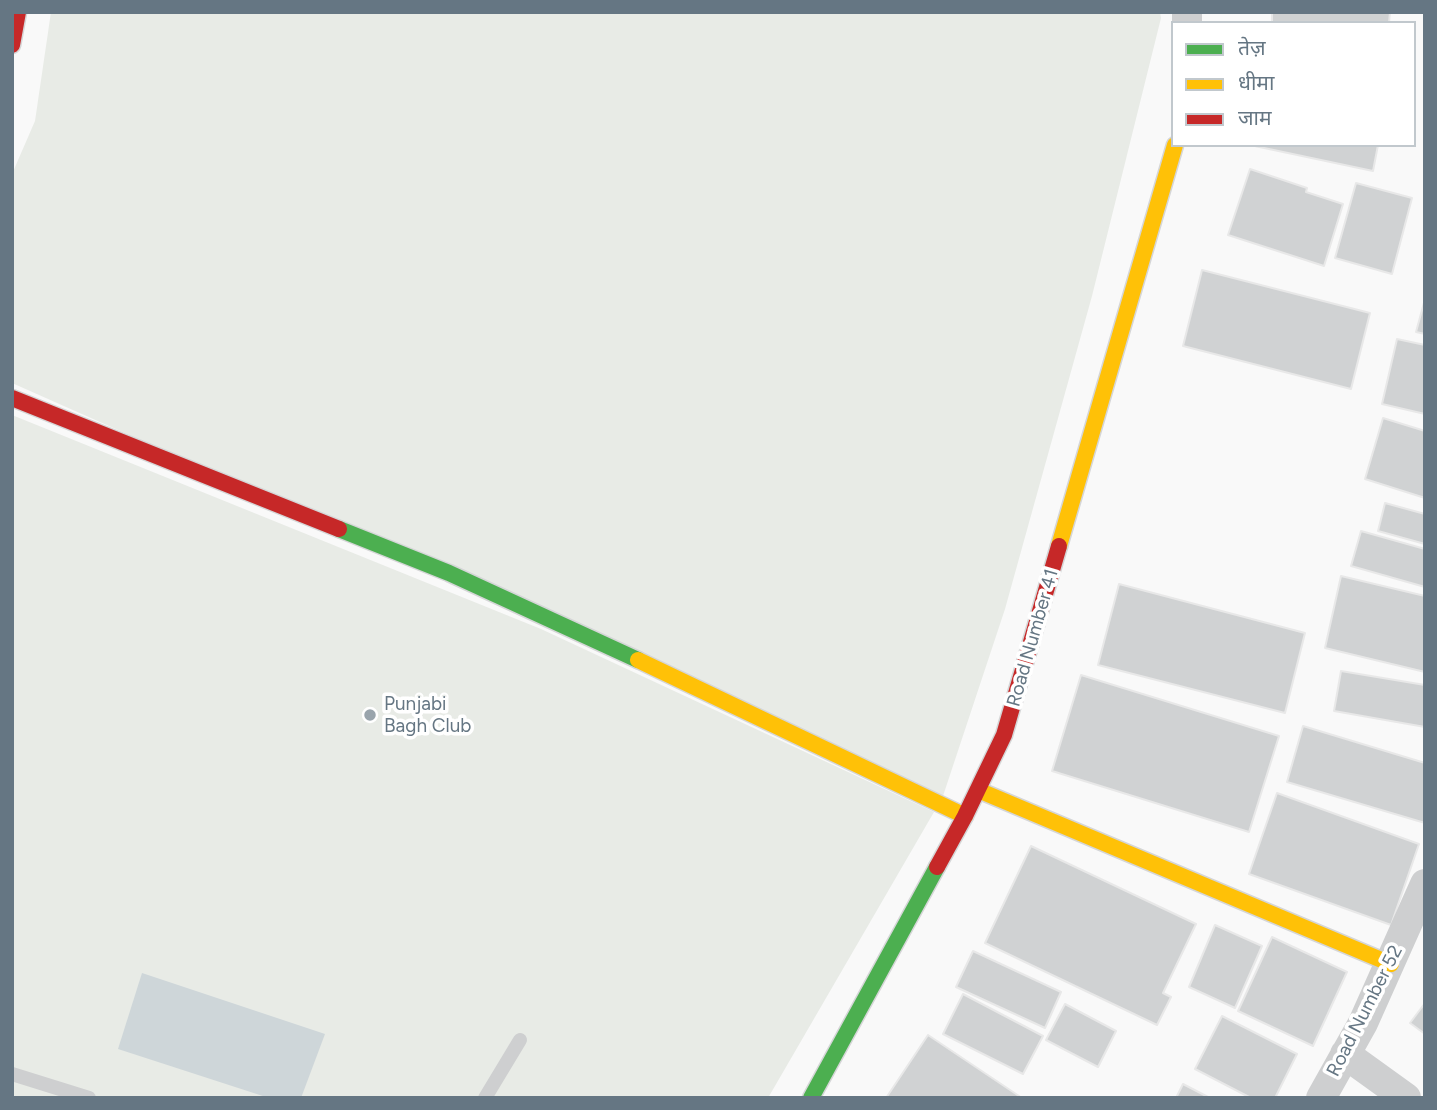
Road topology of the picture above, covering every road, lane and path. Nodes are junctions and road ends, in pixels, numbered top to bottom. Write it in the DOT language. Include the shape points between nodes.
graph roads {
  1 [pos="18,12"];
  2 [pos="12,45"];
  3 [pos="1174,147"];
  4 [pos="12,398"];
  5 [pos="978,790"];
  6 [pos="965,816"];
  7 [pos="1425,884"];
  8 [pos="1391,964"];
  9 [pos="520,1040"];
  10 [pos="1345,1054"];
  11 [pos="12,1074"];
  12 [pos="89,1098"];
  13 [pos="485,1098"];
  14 [pos="811,1098"];
  15 [pos="1321,1098"];
  16 [pos="1406,1098"];
  1 -- 2 [label="street"];
  3 -- 5 [label="street, Road Number 41" via="1004,735"];
  4 -- 6 [label="street" via="449,573"];
  5 -- 6 [label="street, Road Number 41"];
  5 -- 8 [label="street"];
  6 -- 14 [label="street, Road Number 41"];
  7 -- 8 [label="street, Road Number 52"];
  8 -- 10 [label="street, Road Number 52"];
  9 -- 13 [label="lane"];
  10 -- 15 [label="street, Road Number 52"];
  10 -- 16 [label="street"];
  11 -- 12 [label="lane"];
}
